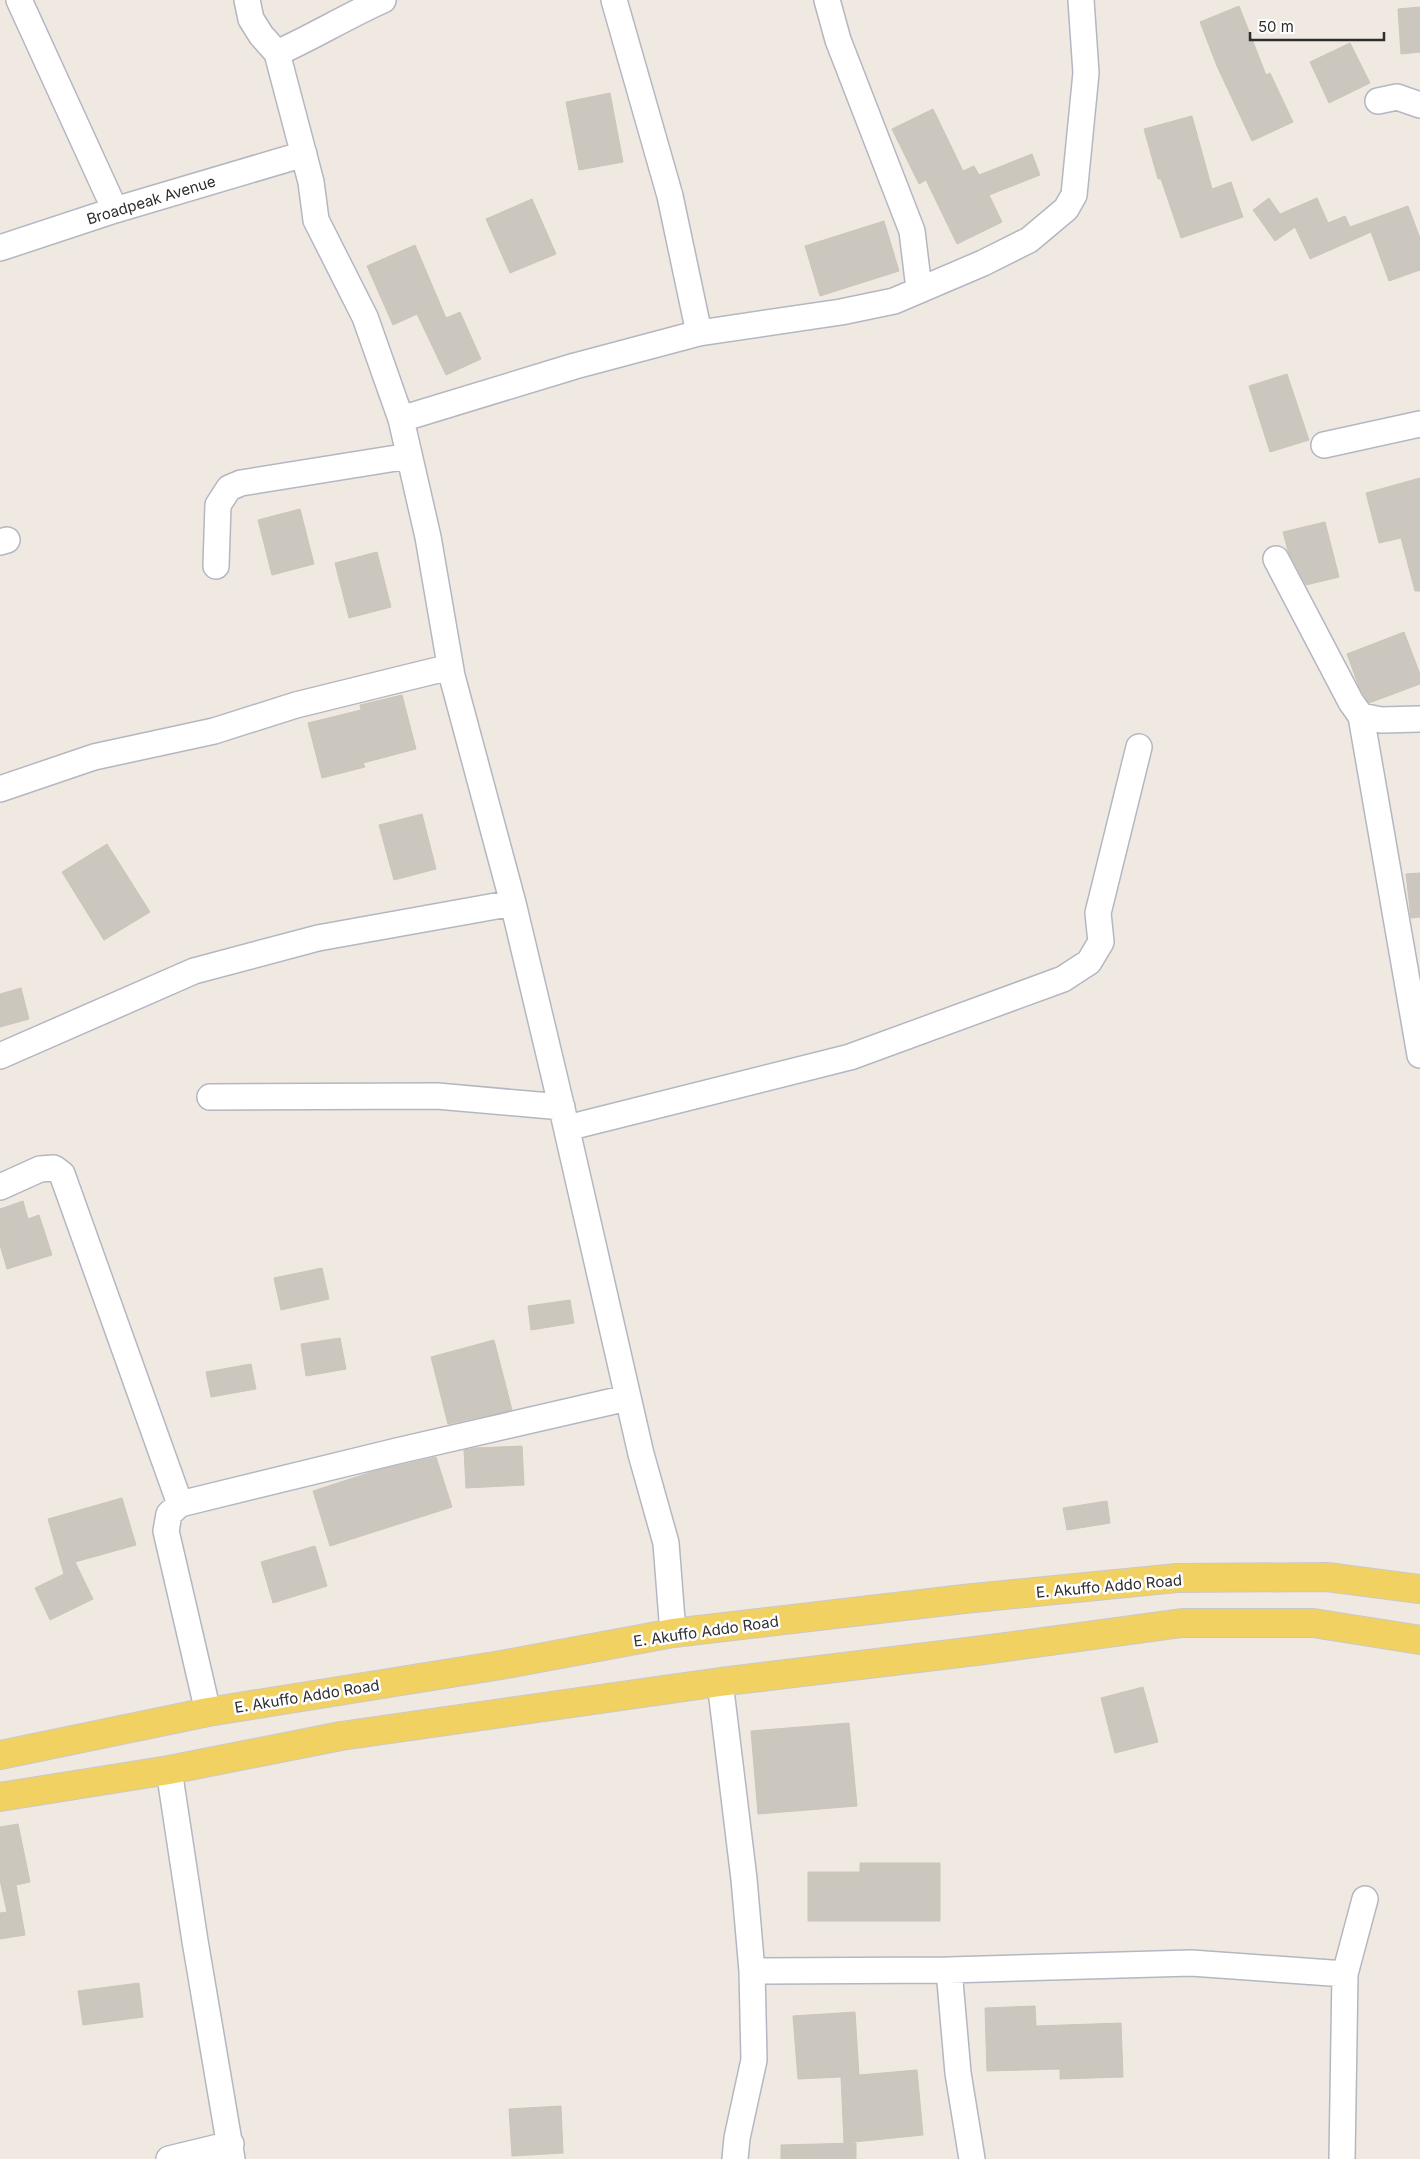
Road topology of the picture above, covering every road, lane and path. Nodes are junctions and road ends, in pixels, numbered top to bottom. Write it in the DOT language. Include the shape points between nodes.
graph roads {
  1 [pos="19,0"];
  2 [pos="248,0"];
  3 [pos="383,0"];
  4 [pos="614,0"];
  5 [pos="827,0"];
  6 [pos="1081,0"];
  7 [pos="276,53"];
  8 [pos="1378,101"];
  9 [pos="1420,105"];
  10 [pos="304,154"];
  11 [pos="115,210"];
  12 [pos="0,248"];
  13 [pos="919,289"];
  14 [pos="699,333"];
  15 [pos="401,419"];
  16 [pos="1420,424"];
  17 [pos="1324,445"];
  18 [pos="409,456"];
  19 [pos="1276,559"];
  20 [pos="216,566"];
  21 [pos="450,667"];
  22 [pos="1361,716"];
  23 [pos="1420,719"];
  24 [pos="1139,747"];
  25 [pos="0,789"];
  26 [pos="513,903"];
  27 [pos="1420,1055"];
  28 [pos="0,1056"];
  29 [pos="210,1096"];
  30 [pos="564,1118"];
  31 [pos="0,1187"];
  32 [pos="627,1398"];
  33 [pos="180,1504"];
  34 [pos="1420,1589"];
  35 [pos="673,1633"];
  36 [pos="1420,1640"];
  37 [pos="720,1682"];
  38 [pos="208,1712"];
  39 [pos="0,1755"];
  40 [pos="169,1770"];
  41 [pos="0,1797"];
  42 [pos="1365,1899"];
  43 [pos="752,1970"];
  44 [pos="949,1970"];
  45 [pos="1344,1974"];
  46 [pos="231,2152"];
  47 [pos="169,2159"];
  48 [pos="735,2159"];
  49 [pos="972,2159"];
  50 [pos="1342,2159"];
  1 -- 11 [label="street"];
  2 -- 7 [label="street" via="252,18"];
  3 -- 7 [label="street"];
  4 -- 14 [label="street" via="670,196"];
  5 -- 13 [label="street" via="841,49 912,230"];
  6 -- 13 [label="street" via="1086,74 1074,195 1066,209 1029,240 983,264"];
  7 -- 10 [label="street"];
  8 -- 9 [label="street" via="1397,97"];
  10 -- 11 [label="street, Broadpeak Avenue"];
  10 -- 15 [label="street" via="316,220 365,317"];
  11 -- 12 [label="street, Broadpeak Avenue"];
  13 -- 14 [label="street" via="894,301 841,312"];
  14 -- 15 [label="street" via="575,366"];
  15 -- 18 [label="street"];
  16 -- 17 [label="street"];
  18 -- 20 [label="street" via="241,483 230,488 218,504"];
  18 -- 21 [label="street" via="428,537"];
  19 -- 22 [label="street"];
  21 -- 25 [label="street" via="296,705 214,731 94,757"];
  21 -- 26 [label="street"];
  22 -- 23 [label="street" via="1381,720"];
  22 -- 27 [label="street"];
  24 -- 30 [label="street" via="1098,913 1101,942 1089,962 1063,979 850,1057"];
  26 -- 28 [label="street" via="318,938 194,971"];
  26 -- 30 [label="street"];
  29 -- 30 [label="street" via="437,1096"];
  30 -- 32 [label="street"];
  31 -- 33 [label="street" via="40,1169 54,1168 62,1174"];
  32 -- 33 [label="street"];
  32 -- 35 [label="street" via="666,1543"];
  33 -- 38 [label="street" via="169,1514 166,1531"];
  34 -- 35 [label="main road, E. Akuffo Addo Road" via="1327,1577 1178,1578"];
  35 -- 38 [label="main road, E. Akuffo Addo Road" via="501,1665"];
  36 -- 37 [label="main road" via="1313,1624 1182,1623"];
  37 -- 40 [label="main road" via="341,1736"];
  37 -- 43 [label="street"];
  38 -- 39 [label="main road, E. Akuffo Addo Road"];
  40 -- 41 [label="main road"];
  40 -- 46 [label="street"];
  42 -- 45 [label="street"];
  43 -- 44 [label="street"];
  43 -- 48 [label="street" via="754,2060 736,2138"];
  44 -- 45 [label="street" via="1192,1963"];
  44 -- 49 [label="street" via="958,2073"];
  45 -- 50 [label="street"];
  46 -- 47 [label="street"];
}
